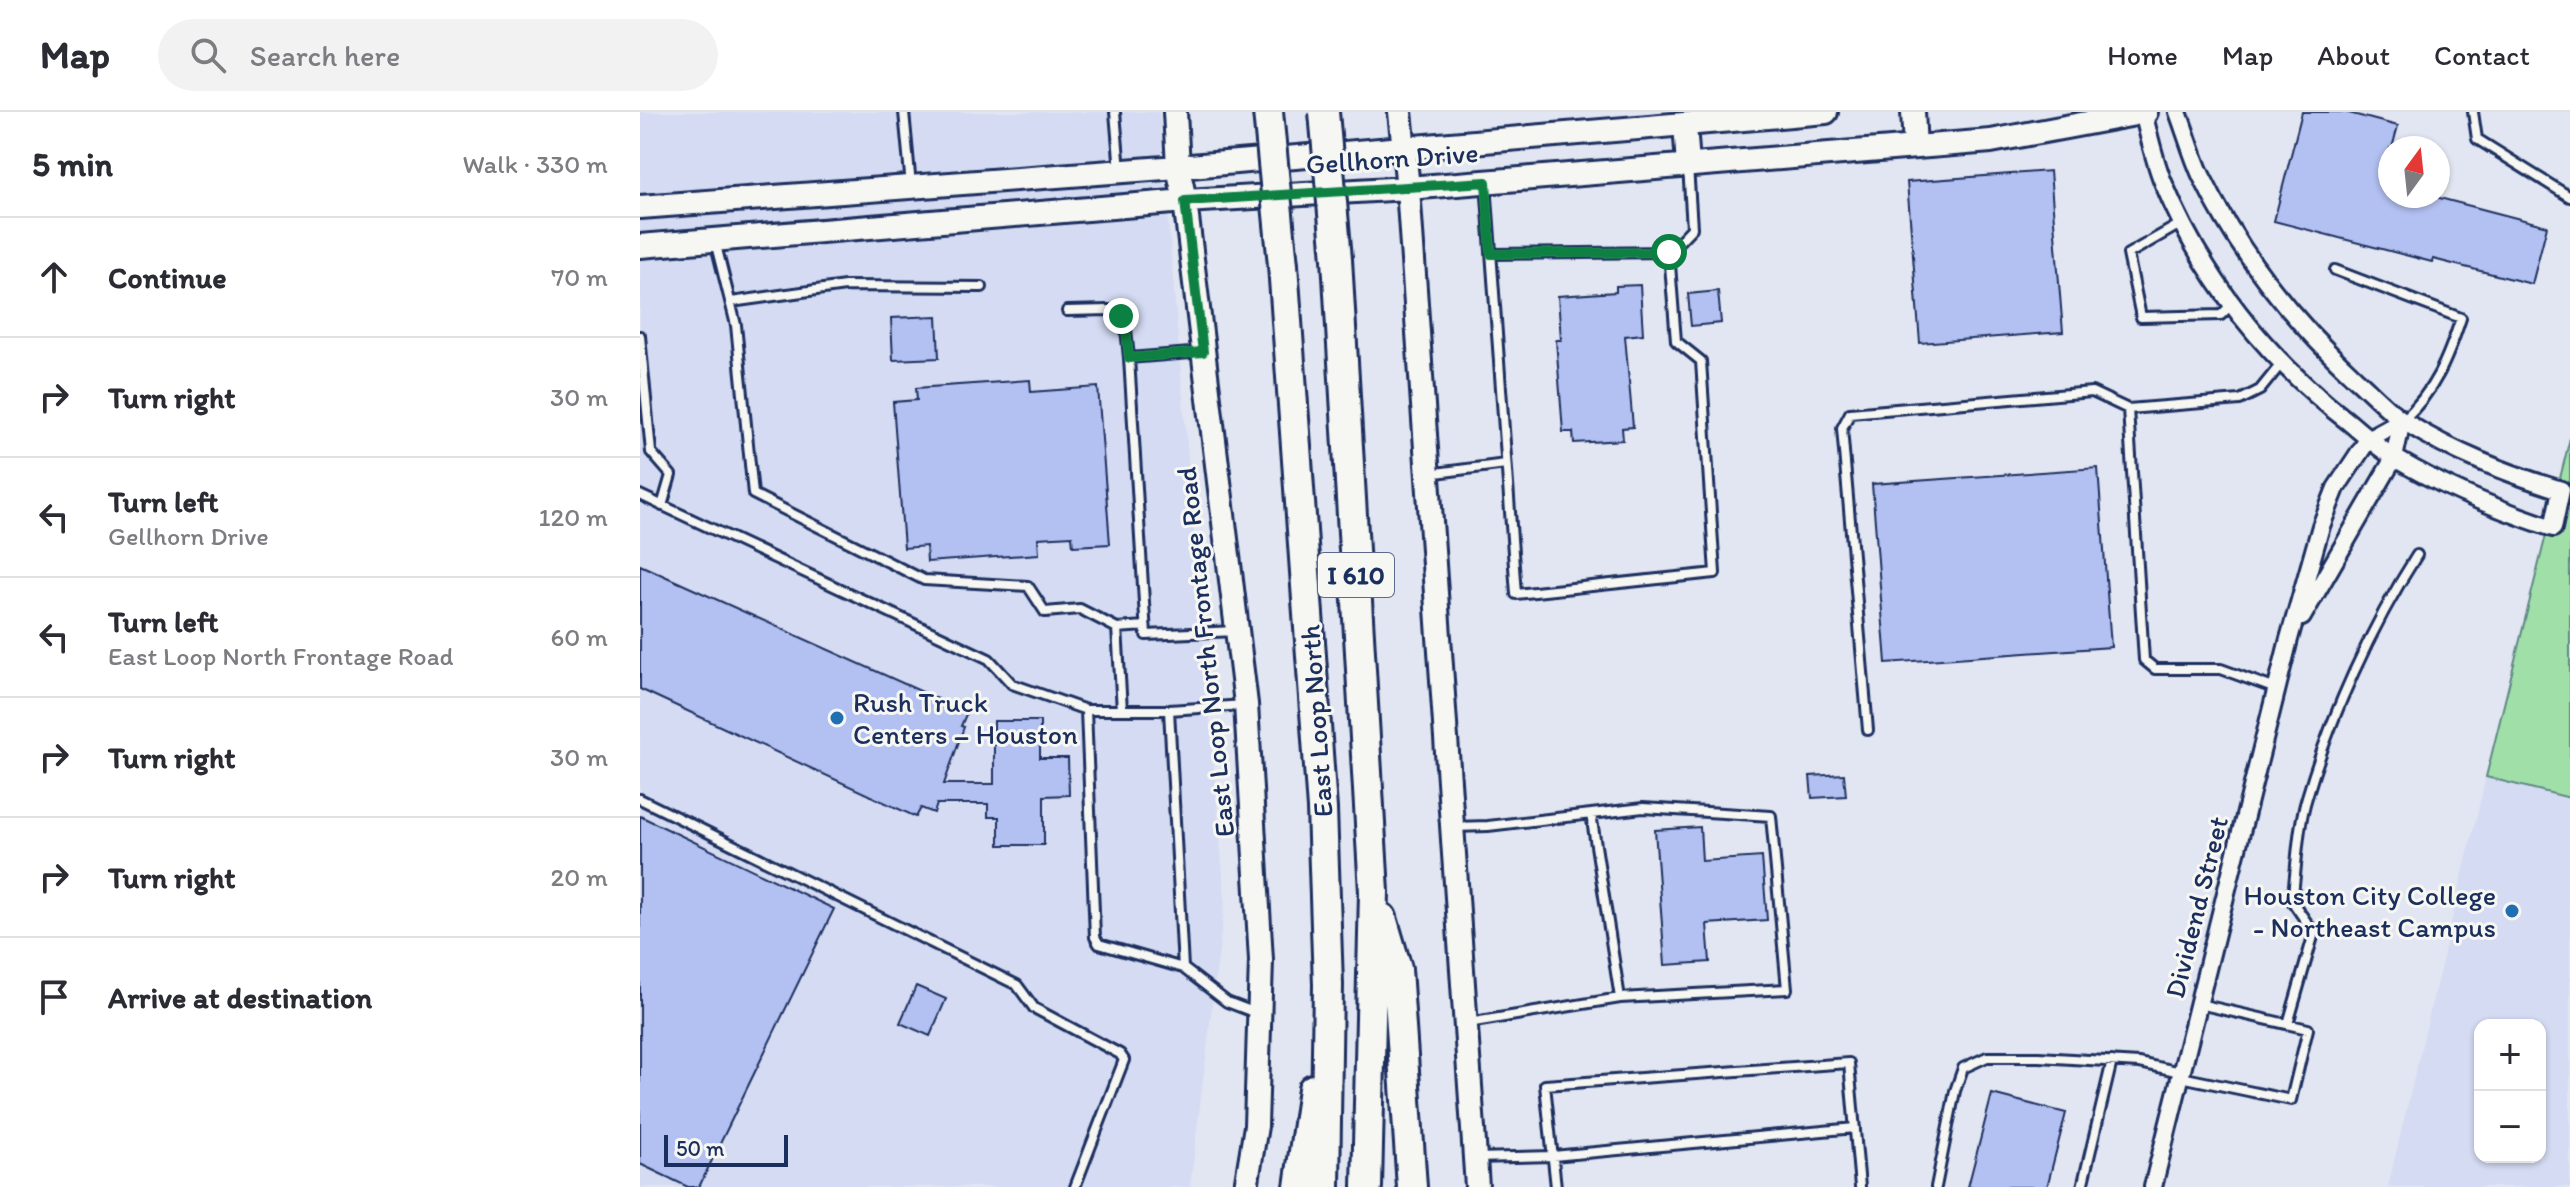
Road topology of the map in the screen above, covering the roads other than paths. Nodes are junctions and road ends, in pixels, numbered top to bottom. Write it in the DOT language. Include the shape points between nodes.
graph roads {
  1 [pos="904,112"];
  2 [pos="1115,112"];
  3 [pos="1175,112"];
  4 [pos="1268,112"];
  5 [pos="1324,112"];
  6 [pos="1400,112"];
  7 [pos="1826,112"];
  8 [pos="1913,112"];
  9 [pos="2144,112"];
  10 [pos="2178,112"];
  11 [pos="2473,112"];
  12 [pos="1685,118"];
  13 [pos="1404,147"];
  14 [pos="1915,147"];
  15 [pos="1688,165"];
  16 [pos="1178,167"];
  17 [pos="1120,171"];
  18 [pos="1486,182"];
  19 [pos="911,187"];
  20 [pos="1408,188"];
  21 [pos="2570,197"];
  22 [pos="1185,201"];
  23 [pos="640,207"];
  24 [pos="2182,223"];
  25 [pos="915,224"];
  26 [pos="715,240"];
  27 [pos="640,246"];
  28 [pos="1669,252"];
  29 [pos="1491,254"];
  30 [pos="2335,270"];
  31 [pos="982,287"];
  32 [pos="731,302"];
  33 [pos="2231,305"];
  34 [pos="1067,311"];
  35 [pos="640,336"];
  36 [pos="1203,352"];
  37 [pos="1129,358"];
  38 [pos="2281,364"];
  39 [pos="2128,409"];
  40 [pos="2402,420"];
  41 [pos="2369,438"];
  42 [pos="2394,458"];
  43 [pos="1506,464"];
  44 [pos="1428,475"];
  45 [pos="640,495"];
  46 [pos="662,506"];
  47 [pos="2417,555"];
  48 [pos="1145,626"];
  49 [pos="1117,628"];
  50 [pos="1238,631"];
  51 [pos="2289,639"];
  52 [pos="2276,689"];
  53 [pos="1246,704"];
  54 [pos="1086,710"];
  55 [pos="1122,710"];
  56 [pos="1169,710"];
  57 [pos="1868,730"];
  58 [pos="640,799"];
  59 [pos="1591,814"];
  60 [pos="1452,827"];
  61 [pos="1374,892"];
  62 [pos="1183,968"];
  63 [pos="1328,985"];
  64 [pos="1620,998"];
  65 [pos="2198,1004"];
  66 [pos="1261,1015"];
  67 [pos="1465,1024"];
  68 [pos="2288,1024"];
  69 [pos="2112,1061"];
  70 [pos="2181,1074"];
  71 [pos="1855,1128"];
  72 [pos="1553,1156"];
  73 [pos="1475,1158"];
  74 [pos="1075,1187"];
  75 [pos="1246,1187"];
  76 [pos="1299,1187"];
  77 [pos="1325,1187"];
  78 [pos="1367,1187"];
  79 [pos="1412,1187"];
  80 [pos="1477,1187"];
  81 [pos="1556,1187"];
  82 [pos="1860,1187"];
  83 [pos="1936,1187"];
  84 [pos="2082,1187"];
  85 [pos="2153,1187"];
  1 -- 19 [label="lane"];
  2 -- 17 [label="lane"];
  3 -- 16 [label="main road, East Loop North Frontage Road"];
  4 -- 63 [label="highway, East Loop North / I 610, bridge" via="1322,809"];
  5 -- 61 [label="highway, East Loop North / I 610, bridge"];
  6 -- 13 [label="main road"];
  7 -- 12 [label="main road, Gellhorn Drive"];
  8 -- 14 [label="main road"];
  9 -- 14 [label="main road, Gellhorn Drive" via="1991,141"];
  9 -- 24 [label="street" via="2162,180"];
  10 -- 40 [label="street" via="2201,174 2230,229 2277,296 2324,349"];
  11 -- 21 [label="lane" via="2477,139"];
  12 -- 13 [label="main road, Gellhorn Drive"];
  12 -- 15 [label="main road"];
  13 -- 16 [label="main road, Gellhorn Drive"];
  13 -- 20 [label="main road"];
  14 -- 15 [label="main road, Gellhorn Drive"];
  15 -- 18 [label="main road, Gellhorn Drive"];
  15 -- 28 [label="lane" via="1692,228"];
  16 -- 17 [label="main road, Gellhorn Drive"];
  16 -- 22 [label="main road, East Loop North Frontage Road"];
  17 -- 19 [label="main road, Gellhorn Drive"];
  18 -- 20 [label="main road, Gellhorn Drive"];
  18 -- 29 [label="lane"];
  19 -- 23 [label="main road, Gellhorn Drive"];
  19 -- 25 [label="main road"];
  20 -- 22 [label="main road, Gellhorn Drive"];
  20 -- 44 [label="main road"];
  22 -- 25 [label="main road, Gellhorn Drive"];
  22 -- 36 [label="main road, East Loop North Frontage Road"];
  24 -- 33 [label="street"];
  24 -- 33 [label="lane" via="2128,254 2141,317 2221,315"];
  25 -- 26 [label="main road, Gellhorn Drive"];
  26 -- 27 [label="main road, Gellhorn Drive"];
  26 -- 32 [label="lane"];
  28 -- 29 [label="lane"];
  28 -- 43 [label="lane" via="1676,341 1701,361 1715,573 1516,594"];
  29 -- 43 [label="lane"];
  30 -- 40 [label="lane" via="2461,318 2441,374"];
  31 -- 32 [label="lane" via="845,286"];
  32 -- 49 [label="lane" via="753,494 924,580 1028,586 1045,612 1080,609"];
  33 -- 38 [label="street"];
  34 -- 37 [label="lane" via="1109,310 1121,316"];
  35 -- 46 [label="lane" via="651,452 671,475"];
  36 -- 37 [label="lane"];
  36 -- 50 [label="main road, East Loop North Frontage Road"];
  37 -- 48 [label="lane"];
  38 -- 39 [label="lane" via="2260,390 2240,400"];
  38 -- 41 [label="street"];
  39 -- 52 [label="lane" via="2144,660 2155,669 2221,669"];
  39 -- 57 [label="lane" via="2092,392 1850,413 1842,428"];
  40 -- 41 [label="street, Dividend Street"];
  40 -- 42 [label="street, Dividend Street"];
  40 -- 42 [label="street" via="2504,472 2561,490 2553,528 2501,510"];
  41 -- 42 [label="street"];
  41 -- 51 [label="street, Dividend Street" via="2326,513"];
  42 -- 51 [label="street, Dividend Street"];
  43 -- 44 [label="lane"];
  44 -- 60 [label="main road"];
  45 -- 46 [label="lane"];
  46 -- 54 [label="lane" via="989,659 1012,684"];
  47 -- 68 [label="lane" via="2385,604 2306,799 2292,901 2314,933"];
  48 -- 49 [label="lane"];
  48 -- 50 [label="lane" via="1146,635"];
  49 -- 55 [label="lane"];
  50 -- 53 [label="main road, East Loop North Frontage Road"];
  51 -- 52 [label="street, Dividend Street"];
  52 -- 65 [label="street, Dividend Street"];
  53 -- 56 [label="lane"];
  53 -- 66 [label="main road, East Loop North Frontage Road"];
  54 -- 55 [label="lane"];
  54 -- 62 [label="lane" via="1095,937 1099,944"];
  55 -- 56 [label="lane"];
  56 -- 62 [label="lane"];
  58 -- 74 [label="lane" via="1017,985 1034,1008 1120,1054 1124,1060"];
  59 -- 60 [label="lane"];
  59 -- 64 [label="lane"];
  59 -- 64 [label="lane" via="1643,808 1771,816 1787,989"];
  60 -- 67 [label="main road"];
  61 -- 78 [label="highway, East Loop North / I 610"];
  61 -- 79 [label="highway" via="1397,969"];
  62 -- 66 [label="lane" via="1227,1002"];
  63 -- 76 [label="highway"];
  63 -- 77 [label="highway, East Loop North / I 610"];
  64 -- 67 [label="lane"];
  65 -- 68 [label="lane"];
  65 -- 70 [label="street, Dividend Street"];
  66 -- 75 [label="main road, East Loop North Frontage Road" via="1256,1126"];
  67 -- 73 [label="main road"];
  68 -- 70 [label="lane" via="2308,1029 2291,1100"];
  69 -- 70 [label="lane"];
  69 -- 83 [label="lane" via="1987,1057 1963,1068"];
  69 -- 84 [label="lane"];
  70 -- 85 [label="street, Dividend Street"];
  71 -- 72 [label="lane"];
  71 -- 72 [label="lane" via="1849,1063 1545,1085"];
  71 -- 82 [label="lane"];
  72 -- 73 [label="lane"];
  72 -- 81 [label="lane"];
  73 -- 80 [label="main road"];
}
